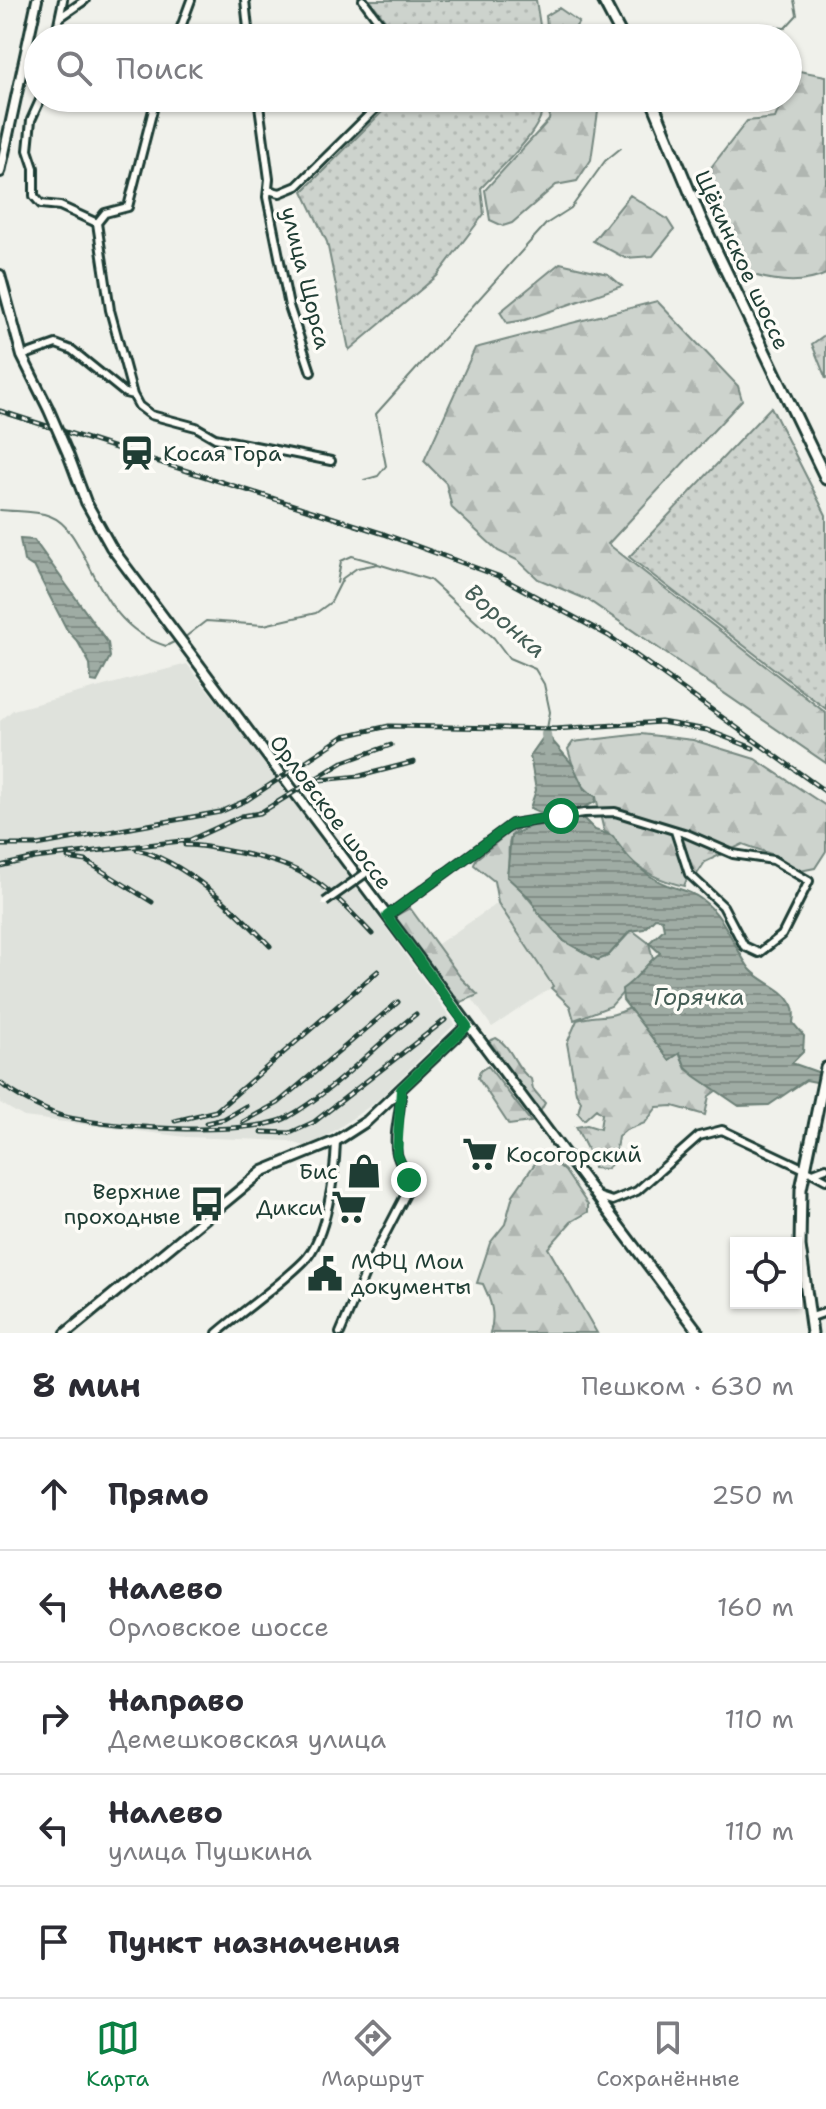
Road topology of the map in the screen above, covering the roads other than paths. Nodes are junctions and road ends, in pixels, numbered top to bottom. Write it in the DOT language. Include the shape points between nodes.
graph roads {
  1 [pos="37,0"];
  2 [pos="63,0"];
  3 [pos="85,0"];
  4 [pos="191,0"];
  5 [pos="245,0"];
  6 [pos="363,0"];
  7 [pos="603,0"];
  8 [pos="62,16"];
  9 [pos="32,24"];
  10 [pos="59,24"];
  11 [pos="182,24"];
  12 [pos="248,24"];
  13 [pos="381,24"];
  14 [pos="616,24"];
  15 [pos="24,60"];
  16 [pos="35,112"];
  17 [pos="152,112"];
  18 [pos="260,112"];
  19 [pos="372,112"];
  20 [pos="657,112"];
  21 [pos="0,172"];
  22 [pos="268,190"];
  23 [pos="97,223"];
  24 [pos="0,275"];
  25 [pos="22,356"];
  26 [pos="311,372"];
  27 [pos="133,395"];
  28 [pos="331,461"];
  29 [pos="826,479"];
  30 [pos="675,831"];
  31 [pos="370,870"];
  32 [pos="325,902"];
  33 [pos="387,916"];
  34 [pos="467,1026"];
  35 [pos="826,1068"];
  36 [pos="401,1089"];
  37 [pos="336,1141"];
  38 [pos="826,1168"];
  39 [pos="809,1171"];
  40 [pos="826,1180"];
  41 [pos="597,1196"];
  42 [pos="826,1312"];
  43 [pos="809,1318"];
  44 [pos="695,1331"];
  45 [pos="66,1333"];
  46 [pos="217,1333"];
  47 [pos="340,1333"];
  48 [pos="812,1333"];
  1 -- 9 [label="main road"];
  2 -- 8 [label="street"];
  3 -- 8 [label="street"];
  4 -- 11 [label="street"];
  5 -- 12 [label="street"];
  6 -- 13 [label="street"];
  7 -- 14 [label="main road"];
  8 -- 10 [label="street"];
  15 -- 21 [label="main road"];
  16 -- 23 [label="street" via="28,150 34,196 41,204 60,206"];
  17 -- 23 [label="street" via="128,207 105,213"];
  18 -- 22 [label="street, улица Щорса"];
  19 -- 22 [label="street" via="297,186 280,193"];
  20 -- 29 [label="main road, Щёкинское шоссе" via="701,219"];
  22 -- 26 [label="street, улица Щорса" via="289,306"];
  23 -- 27 [label="street" via="110,310"];
  24 -- 25 [label="main road, Орловское шоссе"];
  25 -- 27 [label="street" via="47,346 64,347"];
  25 -- 33 [label="main road, Орловское шоссе, bridge" via="111,547"];
  27 -- 28 [label="street" via="151,415 215,438"];
  30 -- 30 [label="street" via="733,854 773,860 809,881 782,935 752,952 723,906 689,874"];
  30 -- 33 [label="street" via="615,812 512,824"];
  31 -- 32 [label="street, bridge"];
  33 -- 34 [label="main road, Орловское шоссе"];
  34 -- 36 [label="main road"];
  34 -- 41 [label="main road, Орловское шоссе"];
  35 -- 39 [label="main road"];
  36 -- 37 [label="main road"];
  36 -- 47 [label="street" via="396,1142 408,1190"];
  37 -- 45 [label="main road" via="263,1171"];
  37 -- 46 [label="street" via="321,1227 306,1259"];
  38 -- 39 [label="street"];
  39 -- 40 [label="street"];
  39 -- 41 [label="street" via="722,1130 711,1130 637,1191 612,1201"];
  39 -- 43 [label="main road" via="800,1246"];
  41 -- 44 [label="main road, Орловское шоссе"];
  42 -- 43 [label="street"];
  43 -- 48 [label="main road"];
}
